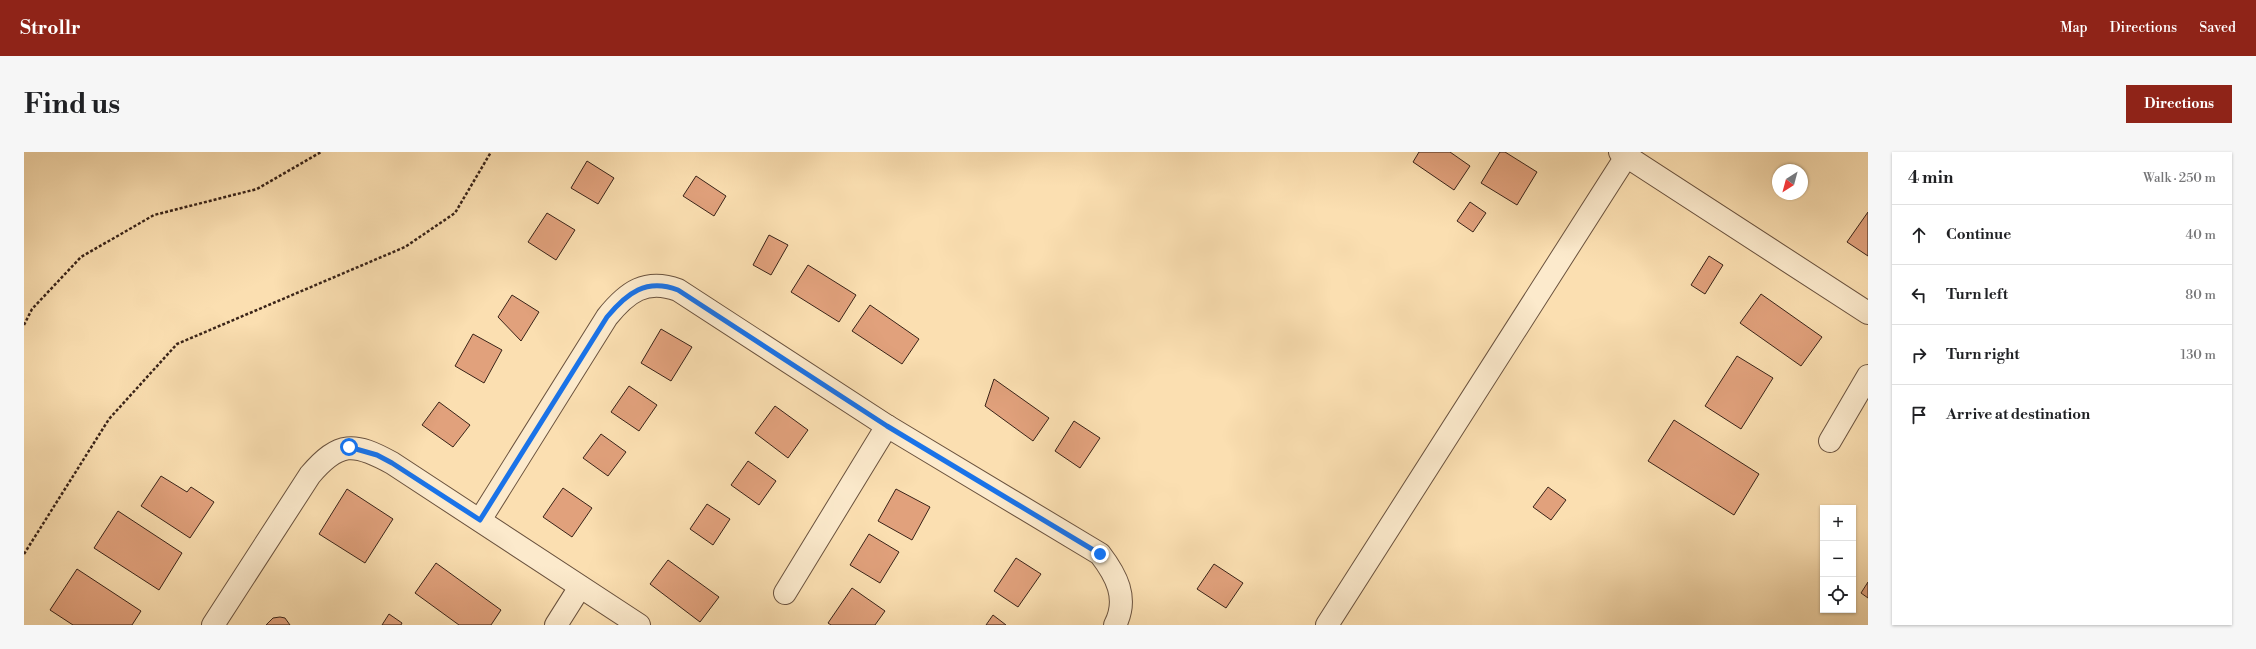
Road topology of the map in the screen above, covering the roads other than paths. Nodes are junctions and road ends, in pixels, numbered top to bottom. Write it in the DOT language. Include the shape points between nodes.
graph roads {
  1 [pos="1625,153"];
  2 [pos="1868,313"];
  3 [pos="1868,376"];
  4 [pos="887,426"];
  5 [pos="1830,441"];
  6 [pos="480,520"];
  7 [pos="580,586"];
  8 [pos="785,593"];
  9 [pos="213,625"];
  10 [pos="556,625"];
  11 [pos="639,625"];
  12 [pos="1115,625"];
  13 [pos="1327,625"];
  1 -- 2 [label="street"];
  1 -- 13 [label="street"];
  3 -- 5 [label="street"];
  4 -- 6 [label="street" via="678,290 658,284 652,285 634,292 607,317"];
  4 -- 8 [label="street"];
  4 -- 12 [label="street" via="1100,554 1113,570 1120,588 1119,611"];
  6 -- 7 [label="street"];
  6 -- 9 [label="street" via="377,455 349,447 339,448 327,456 310,475"];
  7 -- 10 [label="street"];
  7 -- 11 [label="street"];
}
